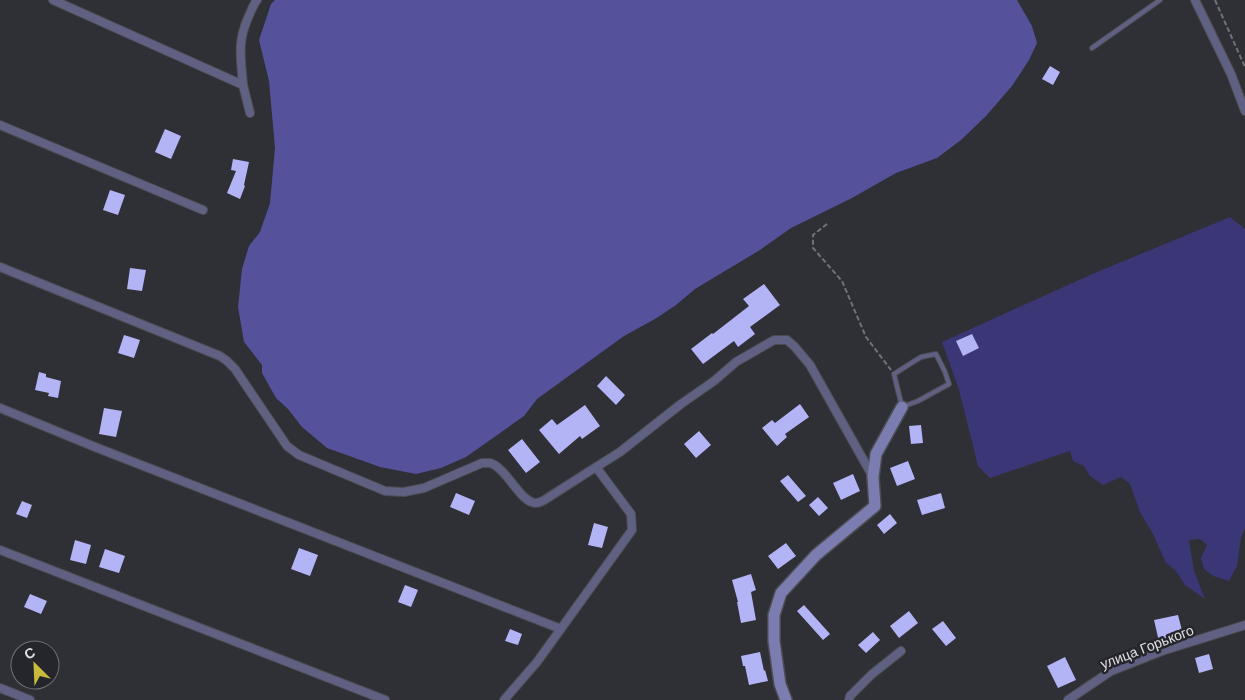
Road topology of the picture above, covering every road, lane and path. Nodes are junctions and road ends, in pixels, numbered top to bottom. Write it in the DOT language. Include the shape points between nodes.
graph roads {
  1 [pos="53,0"];
  2 [pos="257,0"];
  3 [pos="1160,0"];
  4 [pos="1195,0"];
  5 [pos="1215,0"];
  6 [pos="1092,48"];
  7 [pos="1245,67"];
  8 [pos="243,85"];
  9 [pos="1245,111"];
  10 [pos="250,113"];
  11 [pos="0,125"];
  12 [pos="203,210"];
  13 [pos="827,224"];
  14 [pos="0,267"];
  15 [pos="894,374"];
  16 [pos="902,407"];
  17 [pos="0,408"];
  18 [pos="596,468"];
  19 [pos="873,477"];
  20 [pos="0,550"];
  21 [pos="1242,626"];
  22 [pos="561,628"];
  23 [pos="901,651"];
  24 [pos="0,688"];
  25 [pos="30,700"];
  26 [pos="385,700"];
  27 [pos="504,700"];
  28 [pos="786,700"];
  29 [pos="848,700"];
  30 [pos="1068,700"];
  1 -- 8 [label="street"];
  2 -- 8 [label="street" via="244,26 240,43"];
  3 -- 6 [label="lane"];
  4 -- 9 [label="street"];
  5 -- 7 [label="path"];
  8 -- 10 [label="street"];
  11 -- 12 [label="street"];
  13 -- 15 [label="path" via="814,235 813,248 842,281 866,337"];
  14 -- 18 [label="street" via="220,356 235,369 287,446 299,455 385,491 424,488 482,463 490,463 535,503"];
  15 -- 16 [label="lane"];
  15 -- 16 [label="lane" via="921,357 936,354 949,384"];
  16 -- 19 [label="street" via="876,454"];
  17 -- 22 [label="street"];
  18 -- 19 [label="street" via="736,362 774,340 787,340 810,365"];
  18 -- 22 [label="street" via="631,514 632,530"];
  19 -- 28 [label="street" via="876,506 816,555 781,593 774,615 774,641 780,684"];
  20 -- 26 [label="street"];
  21 -- 30 [label="street, улица Горького" via="1111,671"];
  22 -- 27 [label="street"];
  23 -- 29 [label="street" via="871,675"];
  24 -- 25 [label="street"];
}
